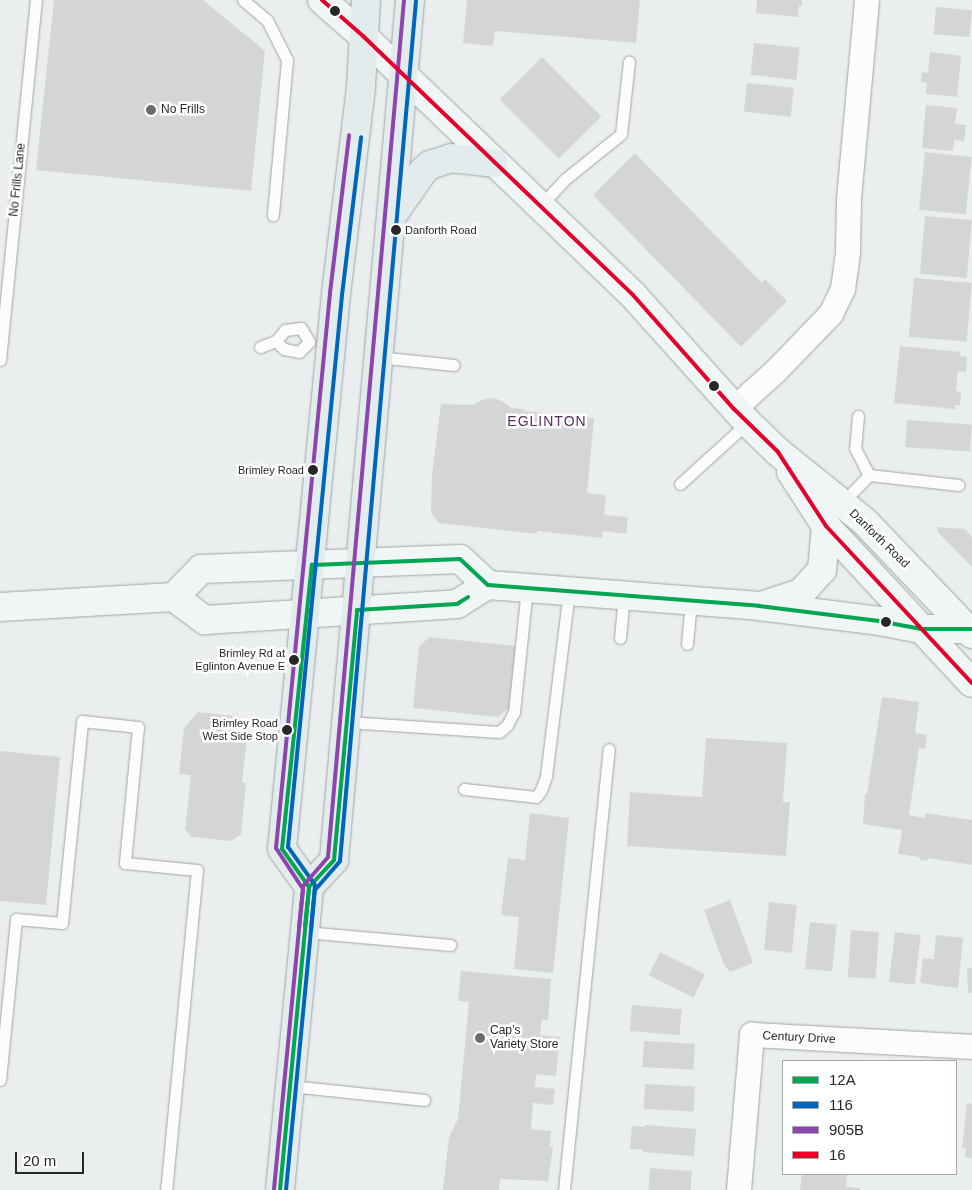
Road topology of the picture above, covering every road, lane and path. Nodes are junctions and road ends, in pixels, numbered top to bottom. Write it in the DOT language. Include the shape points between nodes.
graph roads {
  1 [pos="36,0"];
  2 [pos="243,0"];
  3 [pos="322,0"];
  4 [pos="366,0"];
  5 [pos="410,0"];
  6 [pos="866,0"];
  7 [pos="363,36"];
  8 [pos="630,61"];
  9 [pos="403,75"];
  10 [pos="494,163"];
  11 [pos="540,206"];
  12 [pos="273,215"];
  13 [pos="390,219"];
  14 [pos="276,341"];
  15 [pos="320,342"];
  16 [pos="260,347"];
  17 [pos="378,357"];
  18 [pos="0,360"];
  19 [pos="454,365"];
  20 [pos="741,416"];
  21 [pos="858,416"];
  22 [pos="778,452"];
  23 [pos="869,475"];
  24 [pos="680,484"];
  25 [pos="958,485"];
  26 [pos="842,503"];
  27 [pos="826,526"];
  28 [pos="361,563"];
  29 [pos="312,565"];
  30 [pos="488,585"];
  31 [pos="527,588"];
  32 [pos="569,591"];
  33 [pos="624,596"];
  34 [pos="174,597"];
  35 [pos="691,601"];
  36 [pos="758,606"];
  37 [pos="0,607"];
  38 [pos="357,610"];
  39 [pos="306,614"];
  40 [pos="921,629"];
  41 [pos="970,631"];
  42 [pos="620,638"];
  43 [pos="687,644"];
  44 [pos="972,683"];
  45 [pos="347,722"];
  46 [pos="609,749"];
  47 [pos="464,789"];
  48 [pos="309,887"];
  49 [pos="305,932"];
  50 [pos="450,945"];
  51 [pos="972,1048"];
  52 [pos="0,1080"];
  53 [pos="291,1086"];
  54 [pos="424,1100"];
  55 [pos="166,1190"];
  56 [pos="280,1190"];
  57 [pos="564,1190"];
  58 [pos="739,1190"];
  1 -- 18 [label="lane, No Frills Lane"];
  2 -- 12 [label="lane" via="267,20 287,60"];
  3 -- 7 [label="main road, Danforth Road"];
  4 -- 7 [label="main road"];
  5 -- 9 [label="main road"];
  6 -- 20 [label="street" via="843,289 831,314 777,370"];
  7 -- 9 [label="main road, Danforth Road"];
  7 -- 15 [label="main road" via="361,86"];
  8 -- 11 [label="lane" via="621,134 564,180"];
  9 -- 10 [label="main road, Danforth Road"];
  9 -- 13 [label="main road"];
  10 -- 11 [label="main road, Danforth Road"];
  10 -- 13 [label="main road" via="451,158 430,164"];
  11 -- 20 [label="main road, Danforth Road" via="633,295"];
  13 -- 17 [label="main road"];
  14 -- 15 [label="lane" via="284,349 299,352"];
  14 -- 15 [label="lane" via="285,330 301,328"];
  14 -- 16 [label="lane"];
  15 -- 29 [label="main road"];
  17 -- 19 [label="lane"];
  17 -- 28 [label="main road"];
  20 -- 22 [label="main road, Danforth Road"];
  20 -- 24 [label="lane"];
  21 -- 23 [label="lane" via="855,448"];
  22 -- 26 [label="main road, Danforth Road"];
  22 -- 27 [label="main road, Danforth Road"];
  23 -- 25 [label="lane"];
  23 -- 26 [label="lane"];
  26 -- 41 [label="main road, Danforth Road" via="871,528"];
  27 -- 36 [label="main road" via="822,570 801,593"];
  27 -- 40 [label="main road, Danforth Road"];
  28 -- 29 [label="main road"];
  28 -- 30 [label="main road" via="460,559"];
  28 -- 38 [label="main road"];
  29 -- 34 [label="main road" via="201,568"];
  29 -- 39 [label="main road"];
  30 -- 31 [label="main road"];
  30 -- 38 [label="main road" via="457,604"];
  31 -- 32 [label="main road"];
  31 -- 45 [label="lane" via="514,712 499,732"];
  32 -- 33 [label="main road"];
  32 -- 47 [label="lane" via="546,776 541,790 536,797"];
  33 -- 35 [label="main road"];
  33 -- 42 [label="lane"];
  34 -- 37 [label="main road"];
  34 -- 39 [label="main road" via="205,620"];
  35 -- 36 [label="main road"];
  35 -- 43 [label="lane"];
  36 -- 40 [label="main road"];
  38 -- 39 [label="main road"];
  38 -- 45 [label="main road"];
  39 -- 48 [label="main road" via="282,849"];
  40 -- 41 [label="main road"];
  40 -- 44 [label="main road, Danforth Road"];
  45 -- 48 [label="main road" via="334,860"];
  46 -- 57 [label="lane"];
  48 -- 49 [label="main road"];
  49 -- 50 [label="lane"];
  49 -- 53 [label="main road"];
  51 -- 58 [label="street, Century Drive" via="752,1035"];
  52 -- 55 [label="lane" via="16,919 62,923 82,721 138,727 125,863 197,870"];
  53 -- 54 [label="lane"];
  53 -- 56 [label="main road"];
}
